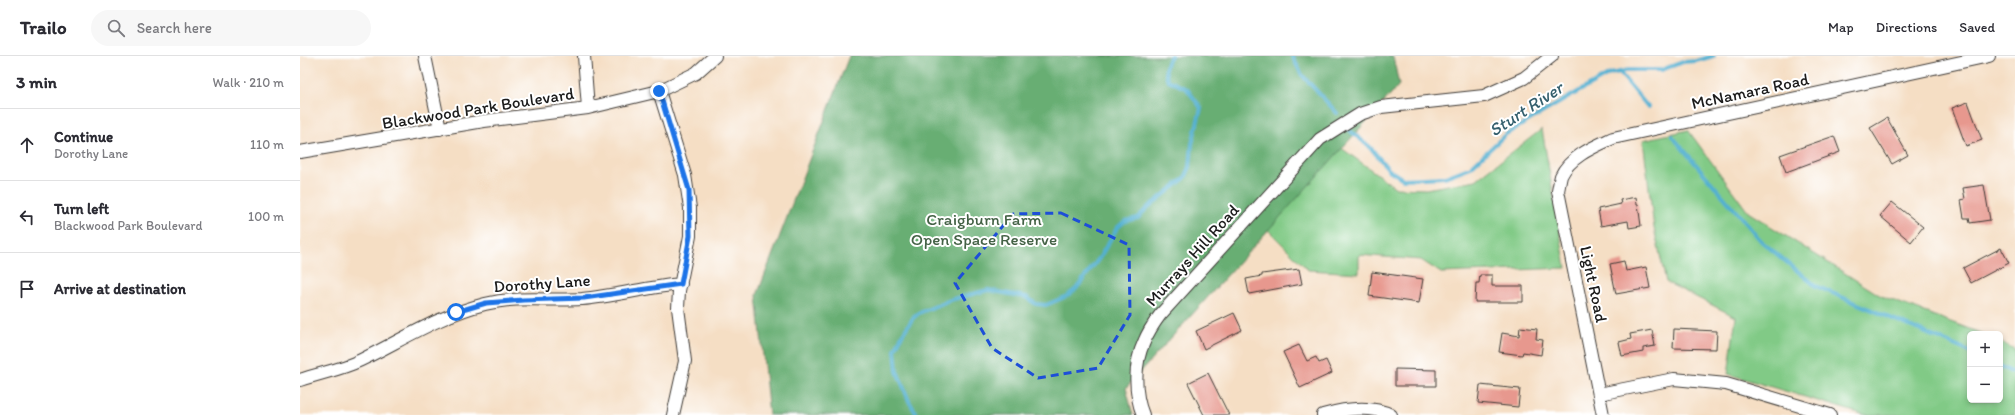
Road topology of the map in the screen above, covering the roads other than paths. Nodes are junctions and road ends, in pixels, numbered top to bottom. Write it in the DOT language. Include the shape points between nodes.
graph roads {
  1 [pos="425,56"];
  2 [pos="584,56"];
  3 [pos="715,56"];
  4 [pos="1552,56"];
  5 [pos="1989,56"];
  6 [pos="659,91"];
  7 [pos="588,108"];
  8 [pos="440,129"];
  9 [pos="300,152"];
  10 [pos="1571,162"];
  11 [pos="681,284"];
  12 [pos="300,380"];
  13 [pos="1599,394"];
  14 [pos="673,415"];
  15 [pos="1143,415"];
  16 [pos="1323,415"];
  17 [pos="1391,415"];
  18 [pos="1603,415"];
  19 [pos="1830,415"];
  1 -- 8 [label="street"];
  2 -- 7 [label="street"];
  3 -- 6 [label="street, Blackwood Park Boulevard" via="696,73"];
  4 -- 15 [label="street, Murrays Hill Road" via="1524,78 1484,96 1381,107 1354,118 1324,137 1160,315 1143,342 1137,366 1136,386"];
  5 -- 10 [label="street, McNamara Road" via="1613,138"];
  6 -- 7 [label="street, Blackwood Park Boulevard"];
  6 -- 11 [label="street" via="689,190 690,236"];
  7 -- 8 [label="street, Blackwood Park Boulevard"];
  8 -- 9 [label="street, Blackwood Park Boulevard"];
  10 -- 13 [label="street, Light Road" via="1562,175 1558,191"];
  11 -- 12 [label="street, Dorothy Lane" via="584,298 486,303 456,312 418,329 360,361"];
  11 -- 14 [label="street" via="678,308 685,361"];
  13 -- 18 [label="street, Light Road"];
  13 -- 19 [label="street" via="1674,379 1726,384"];
  16 -- 17 [label="street" via="1342,410 1384,412"];
}
